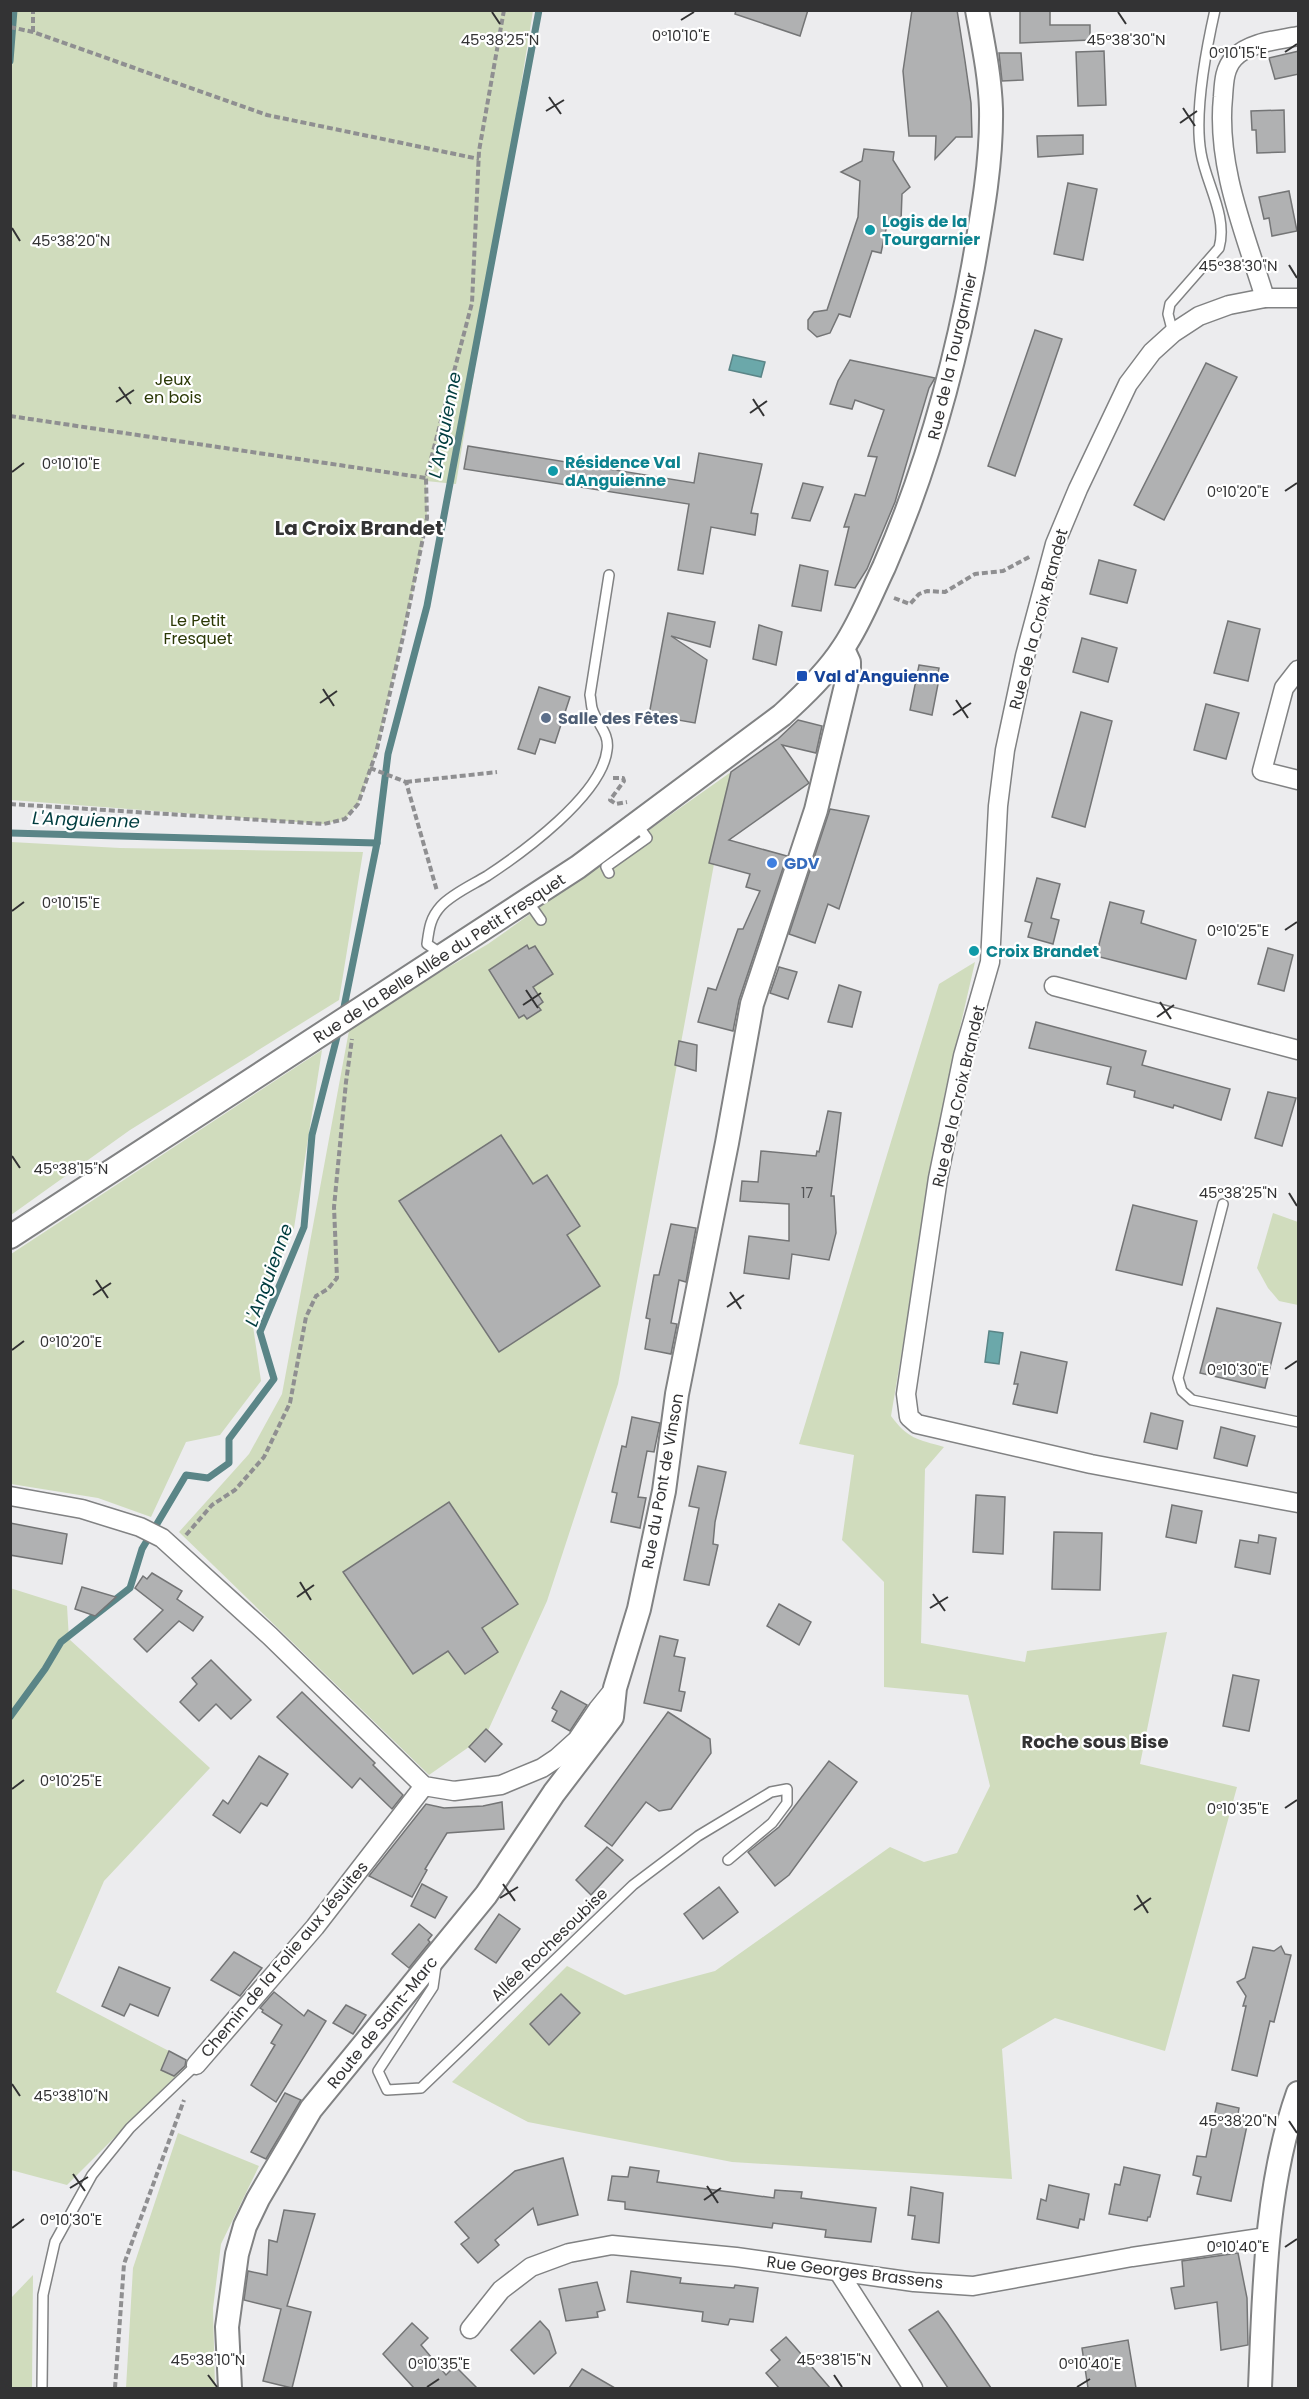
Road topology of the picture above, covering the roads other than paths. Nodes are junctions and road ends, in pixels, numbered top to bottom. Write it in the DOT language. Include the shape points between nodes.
graph roads {
  1 [pos="977,10"];
  2 [pos="1215,10"];
  3 [pos="1299,36"];
  4 [pos="1265,298"];
  5 [pos="1299,298"];
  6 [pos="1173,333"];
  7 [pos="609,575"];
  8 [pos="843,649"];
  9 [pos="1299,670"];
  10 [pos="1299,780"];
  11 [pos="641,820"];
  12 [pos="609,873"];
  13 [pos="527,900"];
  14 [pos="541,920"];
  15 [pos="443,955"];
  16 [pos="1054,986"];
  17 [pos="1299,1050"];
  18 [pos="1223,1204"];
  19 [pos="10,1237"];
  20 [pos="1299,1422"];
  21 [pos="10,1496"];
  22 [pos="1299,1503"];
  23 [pos="615,1688"];
  24 [pos="424,1786"];
  25 [pos="728,1860"];
  26 [pos="437,1954"];
  27 [pos="196,2065"];
  28 [pos="1299,2093"];
  29 [pos="1267,2237"];
  30 [pos="838,2271"];
  31 [pos="470,2329"];
  32 [pos="42,2388"];
  33 [pos="230,2388"];
  34 [pos="913,2388"];
  35 [pos="1260,2388"];
  1 -- 8 [label="street, Rue de la Tourgarnier" via="991,110 983,211 963,318 919,479 896,540"];
  2 -- 6 [label="lane" via="1200,112 1201,153 1221,224 1221,238 1219,248 1170,304 1168,314"];
  3 -- 4 [label="street" via="1252,46 1234,57 1225,74 1220,120 1226,172"];
  4 -- 5 [label="street, Rue de la Croix Brandet"];
  4 -- 6 [label="street, Rue de la Croix Brandet" via="1199,316"];
  6 -- 22 [label="street, Rue de la Croix Brandet" via="1152,352 1128,384 1078,489 1055,544 1025,656 1005,750 998,806 990,962 963,1056 938,1179 906,1394 909,1417 917,1424 1091,1464"];
  7 -- 15 [label="lane" via="590,695 608,749 594,780 547,833 441,906 429,924 427,944"];
  8 -- 11 [label="street, Rue de la Belle Allée du Petit Fresquet" via="782,715"];
  8 -- 23 [label="street, Rue du Pont de Vinson" via="849,673 816,810 752,1004 677,1394 664,1491 639,1609"];
  9 -- 10 [label="street" via="1284,688 1262,771"];
  11 -- 12 [label="lane" via="647,838 606,867"];
  11 -- 13 [label="street, Rue de la Belle Allée du Petit Fresquet"];
  13 -- 14 [label="lane"];
  13 -- 15 [label="street, Rue de la Belle Allée du Petit Fresquet"];
  15 -- 19 [label="street, Rue de la Belle Allée du Petit Fresquet"];
  16 -- 17 [label="street"];
  18 -- 20 [label="lane" via="1178,1378 1182,1391 1192,1400"];
  21 -- 24 [label="street" via="82,1509 162,1538 270,1636"];
  23 -- 24 [label="street, Rue du Pont de Vinson" via="578,1740 542,1768 501,1785 454,1791"];
  23 -- 26 [label="street, Route de Saint-Marc" via="612,1718 554,1793 486,1895"];
  24 -- 27 [label="street, Chemin de la Folie aux Jésuites" via="315,1927"];
  25 -- 26 [label="lane, Allée Rochesoubise" via="772,1823 788,1803 787,1789 771,1792 698,1836 633,1884 421,2088 387,2090 378,2071 433,1987"];
  26 -- 33 [label="street, Route de Saint-Marc" via="311,2109 244,2226 227,2326"];
  27 -- 32 [label="lane" via="130,2128 92,2175 55,2242 43,2295"];
  28 -- 29 [label="street" via="1290,2117 1288,2145"];
  29 -- 30 [label="street, Rue Georges Brassens" via="973,2286"];
  29 -- 35 [label="street"];
  30 -- 31 [label="street, Rue Georges Brassens" via="612,2245 569,2253 531,2267 501,2289"];
  30 -- 34 [label="street"];
}
